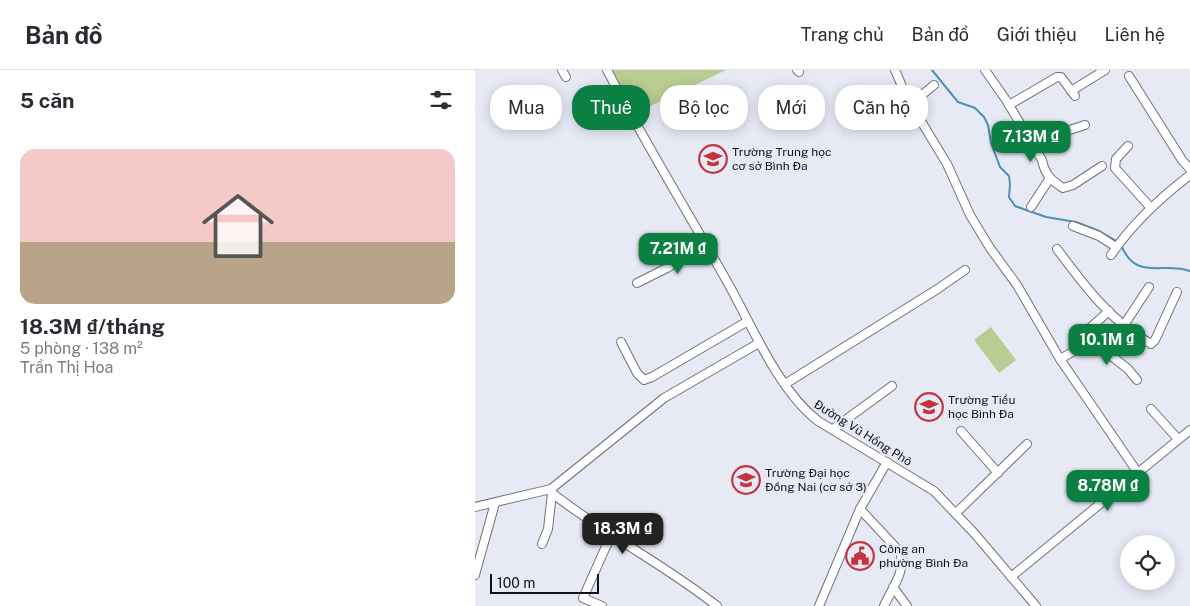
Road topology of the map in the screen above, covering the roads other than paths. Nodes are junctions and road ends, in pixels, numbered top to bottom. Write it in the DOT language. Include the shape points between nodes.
graph roads {
  1 [pos="607,70"];
  2 [pos="895,70"];
  3 [pos="985,70"];
  4 [pos="1105,70"];
  5 [pos="1129,76"];
  6 [pos="934,84"];
  7 [pos="902,85"];
  8 [pos="928,89"];
  9 [pos="1009,105"];
  10 [pos="1085,125"];
  11 [pos="927,130"];
  12 [pos="1032,142"];
  13 [pos="1128,146"];
  14 [pos="1102,166"];
  15 [pos="1190,169"];
  16 [pos="1190,176"];
  17 [pos="1050,178"];
  18 [pos="1031,207"];
  19 [pos="1151,208"];
  20 [pos="1073,226"];
  21 [pos="705,244"];
  22 [pos="1116,247"];
  23 [pos="1057,249"];
  24 [pos="1111,255"];
  25 [pos="965,270"];
  26 [pos="637,283"];
  27 [pos="1149,287"];
  28 [pos="1177,292"];
  29 [pos="1109,311"];
  30 [pos="748,321"];
  31 [pos="1124,325"];
  32 [pos="1091,339"];
  33 [pos="621,342"];
  34 [pos="759,343"];
  35 [pos="1060,359"];
  36 [pos="1137,380"];
  37 [pos="785,384"];
  38 [pos="892,386"];
  39 [pos="1151,409"];
  40 [pos="833,429"];
  41 [pos="1190,430"];
  42 [pos="961,431"];
  43 [pos="1178,439"];
  44 [pos="1027,444"];
  45 [pos="887,462"];
  46 [pos="998,473"];
  47 [pos="1138,473"];
  48 [pos="551,491"];
  49 [pos="495,503"];
  50 [pos="475,507"];
  51 [pos="861,509"];
  52 [pos="956,513"];
  53 [pos="611,534"];
  54 [pos="542,544"];
  55 [pos="475,575"];
  56 [pos="1011,577"];
  57 [pos="893,587"];
  58 [pos="707,598"];
  59 [pos="599,606"];
  60 [pos="701,606"];
  61 [pos="717,606"];
  62 [pos="819,606"];
  63 [pos="884,606"];
  64 [pos="907,606"];
  65 [pos="1036,606"];
  1 -- 21 [label="street, Đường Vũ Hồng Phô"];
  2 -- 7 [label="street"];
  3 -- 9 [label="street"];
  4 -- 9 [label="street" via="1073,94 1061,77 1057,77"];
  5 -- 15 [label="street"];
  6 -- 8 [label="street"];
  9 -- 12 [label="street"];
  10 -- 12 [label="street"];
  11 -- 35 [label="street" via="990,248 1017,285"];
  12 -- 17 [label="street"];
  13 -- 19 [label="street" via="1115,168"];
  14 -- 17 [label="street" via="1063,188"];
  16 -- 19 [label="street"];
  17 -- 18 [label="street"];
  19 -- 22 [label="street"];
  20 -- 22 [label="street"];
  21 -- 26 [label="street"];
  21 -- 30 [label="street, Đường Vũ Hồng Phô"];
  22 -- 24 [label="street"];
  23 -- 29 [label="street"];
  25 -- 37 [label="street"];
  27 -- 31 [label="street"];
  28 -- 31 [label="street" via="1152,344"];
  29 -- 31 [label="street"];
  29 -- 32 [label="street" via="1090,328"];
  30 -- 33 [label="street" via="644,380"];
  30 -- 34 [label="street, Đường Vũ Hồng Phô"];
  32 -- 35 [label="street" via="1088,344"];
  32 -- 36 [label="street"];
  34 -- 37 [label="street, Đường Vũ Hồng Phô"];
  34 -- 48 [label="street" via="664,398"];
  35 -- 47 [label="street"];
  37 -- 40 [label="street, Đường Vũ Hồng Phô" via="806,411"];
  38 -- 40 [label="street"];
  39 -- 43 [label="street"];
  40 -- 45 [label="street, Đường Vũ Hồng Phô"];
  41 -- 43 [label="street"];
  42 -- 46 [label="street"];
  43 -- 47 [label="street"];
  44 -- 46 [label="street"];
  45 -- 51 [label="street"];
  45 -- 52 [label="street, Đường Vũ Hồng Phô" via="934,491"];
  46 -- 52 [label="street"];
  47 -- 56 [label="street"];
  48 -- 49 [label="street"];
  48 -- 53 [label="street" via="574,511"];
  48 -- 54 [label="street" via="548,529"];
  49 -- 50 [label="street"];
  49 -- 55 [label="street"];
  51 -- 57 [label="street" via="903,559"];
  51 -- 62 [label="street"];
  52 -- 56 [label="street, Đường Vũ Hồng Phô"];
  53 -- 58 [label="street"];
  53 -- 59 [label="street" via="583,598"];
  56 -- 65 [label="street, Đường Vũ Hồng Phô"];
  57 -- 63 [label="street"];
  57 -- 64 [label="street"];
  58 -- 60 [label="street"];
  58 -- 61 [label="street"];
}
